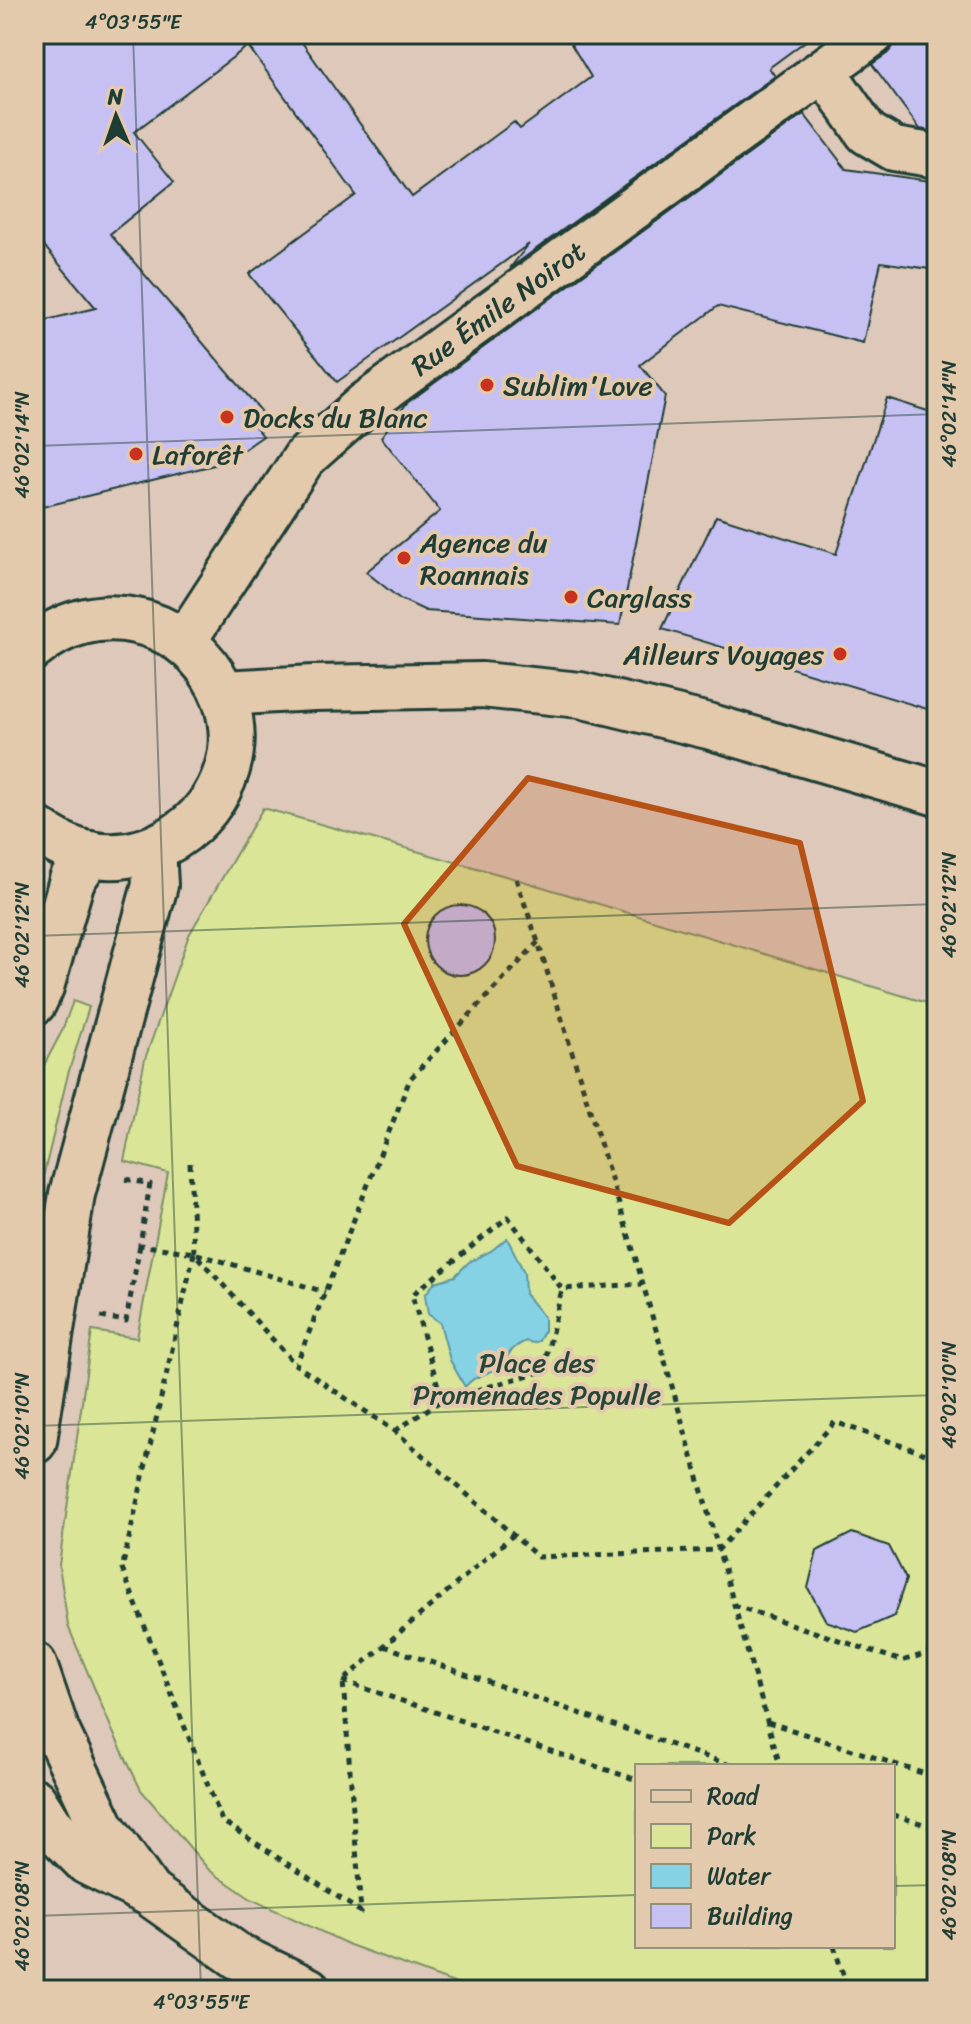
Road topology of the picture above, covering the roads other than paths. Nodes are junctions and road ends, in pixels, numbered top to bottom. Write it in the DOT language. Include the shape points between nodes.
graph roads {
  1 [pos="873,34"];
  2 [pos="824,71"];
  3 [pos="937,156"];
  4 [pos="34,603"];
  5 [pos="85,621"];
  6 [pos="184,642"];
  7 [pos="34,647"];
  8 [pos="223,693"];
  9 [pos="937,793"];
  10 [pos="34,828"];
  11 [pos="153,849"];
  12 [pos="90,854"];
  13 [pos="34,1002"];
  14 [pos="34,1441"];
  15 [pos="34,1665"];
  16 [pos="34,1801"];
  17 [pos="149,1893"];
  18 [pos="308,1990"];
  1 -- 2 [label="street, Rue Émile Noirot"];
  2 -- 3 [label="street" via="867,133 894,149"];
  2 -- 6 [label="street, Rue Émile Noirot" via="365,404 314,448"];
  4 -- 5 [label="main road"];
  5 -- 6 [label="main road" via="119,618 153,624"];
  5 -- 7 [label="main road" via="52,632"];
  6 -- 8 [label="main road" via="214,673"];
  8 -- 9 [label="main road" via="482,685 580,695"];
  8 -- 11 [label="main road" via="232,730 227,768 212,802 186,831"];
  10 -- 12 [label="main road" via="60,845"];
  11 -- 12 [label="main road" via="122,856"];
  11 -- 14 [label="main road" via="155,885 72,1194"];
  12 -- 13 [label="main road" via="72,880"];
  15 -- 17 [label="main road" via="57,1732 102,1827"];
  16 -- 17 [label="main road" via="87,1862"];
  17 -- 18 [label="main road" via="239,1957"];
}
